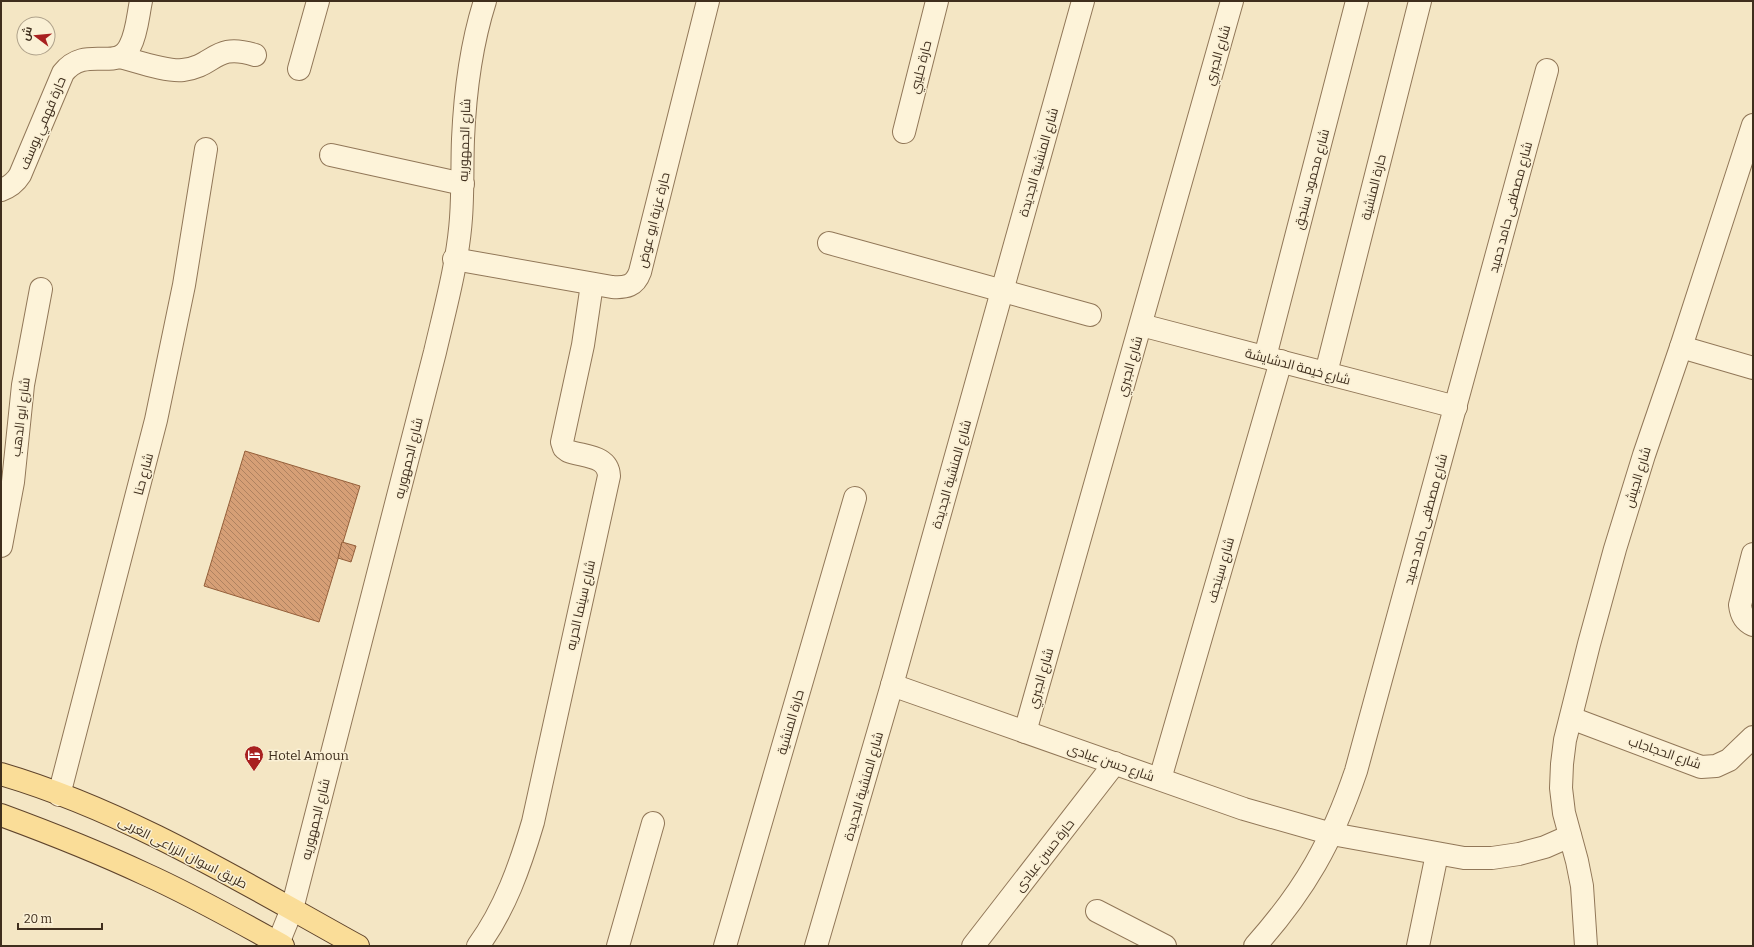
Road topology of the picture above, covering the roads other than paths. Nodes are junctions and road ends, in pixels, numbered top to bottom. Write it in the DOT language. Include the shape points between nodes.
graph roads {
  1 [pos="141,1"];
  2 [pos="318,1"];
  3 [pos="485,1"];
  4 [pos="708,1"];
  5 [pos="937,1"];
  6 [pos="1082,1"];
  7 [pos="1232,1"];
  8 [pos="1357,1"];
  9 [pos="1420,1"];
  10 [pos="255,55"];
  11 [pos="120,57"];
  12 [pos="300,70"];
  13 [pos="1547,70"];
  14 [pos="1753,125"];
  15 [pos="904,132"];
  16 [pos="206,149"];
  17 [pos="331,155"];
  18 [pos="463,184"];
  19 [pos="1,190"];
  20 [pos="829,243"];
  21 [pos="454,259"];
  22 [pos="592,284"];
  23 [pos="41,289"];
  24 [pos="1002,291"];
  25 [pos="1090,315"];
  26 [pos="1141,325"];
  27 [pos="1681,347"];
  28 [pos="1273,359"];
  29 [pos="1753,368"];
  30 [pos="1326,373"];
  31 [pos="1456,407"];
  32 [pos="855,498"];
  33 [pos="1,545"];
  34 [pos="1753,554"];
  35 [pos="1753,625"];
  36 [pos="892,685"];
  37 [pos="1571,718"];
  38 [pos="1024,732"];
  39 [pos="1753,737"];
  40 [pos="1115,763"];
  41 [pos="2,778"];
  42 [pos="1160,779"];
  43 [pos="59,795"];
  44 [pos="1,815"];
  45 [pos="653,823"];
  46 [pos="1332,834"];
  47 [pos="1570,836"];
  48 [pos="1437,854"];
  49 [pos="292,909"];
  50 [pos="1097,911"];
  51 [pos="279,945"];
  52 [pos="358,946"];
  53 [pos="478,946"];
  54 [pos="618,946"];
  55 [pos="725,946"];
  56 [pos="816,946"];
  57 [pos="973,946"];
  58 [pos="1165,946"];
  59 [pos="1255,946"];
  60 [pos="1418,946"];
  61 [pos="1586,946"];
  1 -- 11 [label="street" via="130,46"];
  2 -- 12 [label="street"];
  3 -- 18 [label="street, شارع الجمهوريه" via="472,52 466,95"];
  4 -- 22 [label="street, حارة عزبة ابو عوض" via="638,278 627,287"];
  5 -- 15 [label="street, حارة حليبي"];
  6 -- 24 [label="street, شارع المنشية الجديدة"];
  7 -- 26 [label="street, شارع الجبري"];
  8 -- 28 [label="street, شارع محمود سنجق"];
  9 -- 30 [label="street, حارة المنشية"];
  10 -- 11 [label="street, حارة فهمي يوسف" via="229,51 216,54 194,67 182,70"];
  11 -- 19 [label="street, حارة فهمي يوسف" via="87,58 69,65 63,72 20,175 8,188"];
  13 -- 31 [label="street, شارع مصطفى حامد حميد"];
  14 -- 27 [label="street, شارع الجيش"];
  16 -- 43 [label="street, شارع حنا" via="185,278 156,420"];
  17 -- 18 [label="street"];
  18 -- 21 [label="street, شارع الجمهوريه" via="461,220"];
  20 -- 24 [label="street"];
  21 -- 22 [label="street, حارة عزبة ابو عوض"];
  21 -- 49 [label="street, شارع الجمهوريه" via="435,352"];
  22 -- 53 [label="street, شارع سينما الحريه" via="562,442 568,452 602,461 609,470 609,476 533,822 512,884"];
  23 -- 33 [label="street, شارع ابو الدهب" via="23,385 13,482"];
  24 -- 25 [label="street"];
  24 -- 36 [label="street, شارع المنشية الجديدة"];
  26 -- 28 [label="street, شارع خيمة الدشايشة"];
  26 -- 38 [label="street, شارع الجبري"];
  27 -- 29 [label="street"];
  27 -- 37 [label="street, شارع الجيش" via="1615,549"];
  28 -- 30 [label="street, شارع خيمة الدشايشة"];
  28 -- 42 [label="street, شارع سينجف"];
  30 -- 31 [label="street, شارع خيمة الدشايشة"];
  31 -- 46 [label="street, شارع مصطفى حامد حميد" via="1356,772"];
  32 -- 55 [label="street, حارة المنشية"];
  34 -- 35 [label="street" via="1740,605 1745,619"];
  36 -- 38 [label="street, شارع حسن عبادى"];
  36 -- 56 [label="street, شارع المنشية الجديدة"];
  37 -- 39 [label="street, شارع الحجاجاب" via="1701,767 1716,766 1729,760"];
  37 -- 47 [label="street, شارع الجيش" via="1562,764 1561,788"];
  38 -- 40 [label="street, شارع حسن عبادى"];
  40 -- 42 [label="street, شارع حسن عبادى"];
  40 -- 57 [label="street, حارة حسن عبادى"];
  41 -- 43 [label="main road, طريق اسوان الزراعى الغربى"];
  42 -- 46 [label="street, شارع حسن عبادى" via="1244,809"];
  43 -- 49 [label="main road, طريق اسوان الزراعى الغربى" via="110,815 160,839"];
  44 -- 51 [label="main road" via="146,874"];
  45 -- 54 [label="street"];
  46 -- 48 [label="street, شارع حسن عبادى"];
  46 -- 59 [label="street, شارع مصطفى حامد حميد" via="1298,894"];
  47 -- 48 [label="street, شارع حسن عبادى" via="1545,847 1492,858 1464,858"];
  47 -- 61 [label="street, شارع الجيش" via="1582,886"];
  48 -- 60 [label="street"];
  49 -- 51 [label="street, شارع الجمهوريه"];
  49 -- 52 [label="main road, طريق اسوان الزراعى الغربى"];
  50 -- 58 [label="street"];
}
